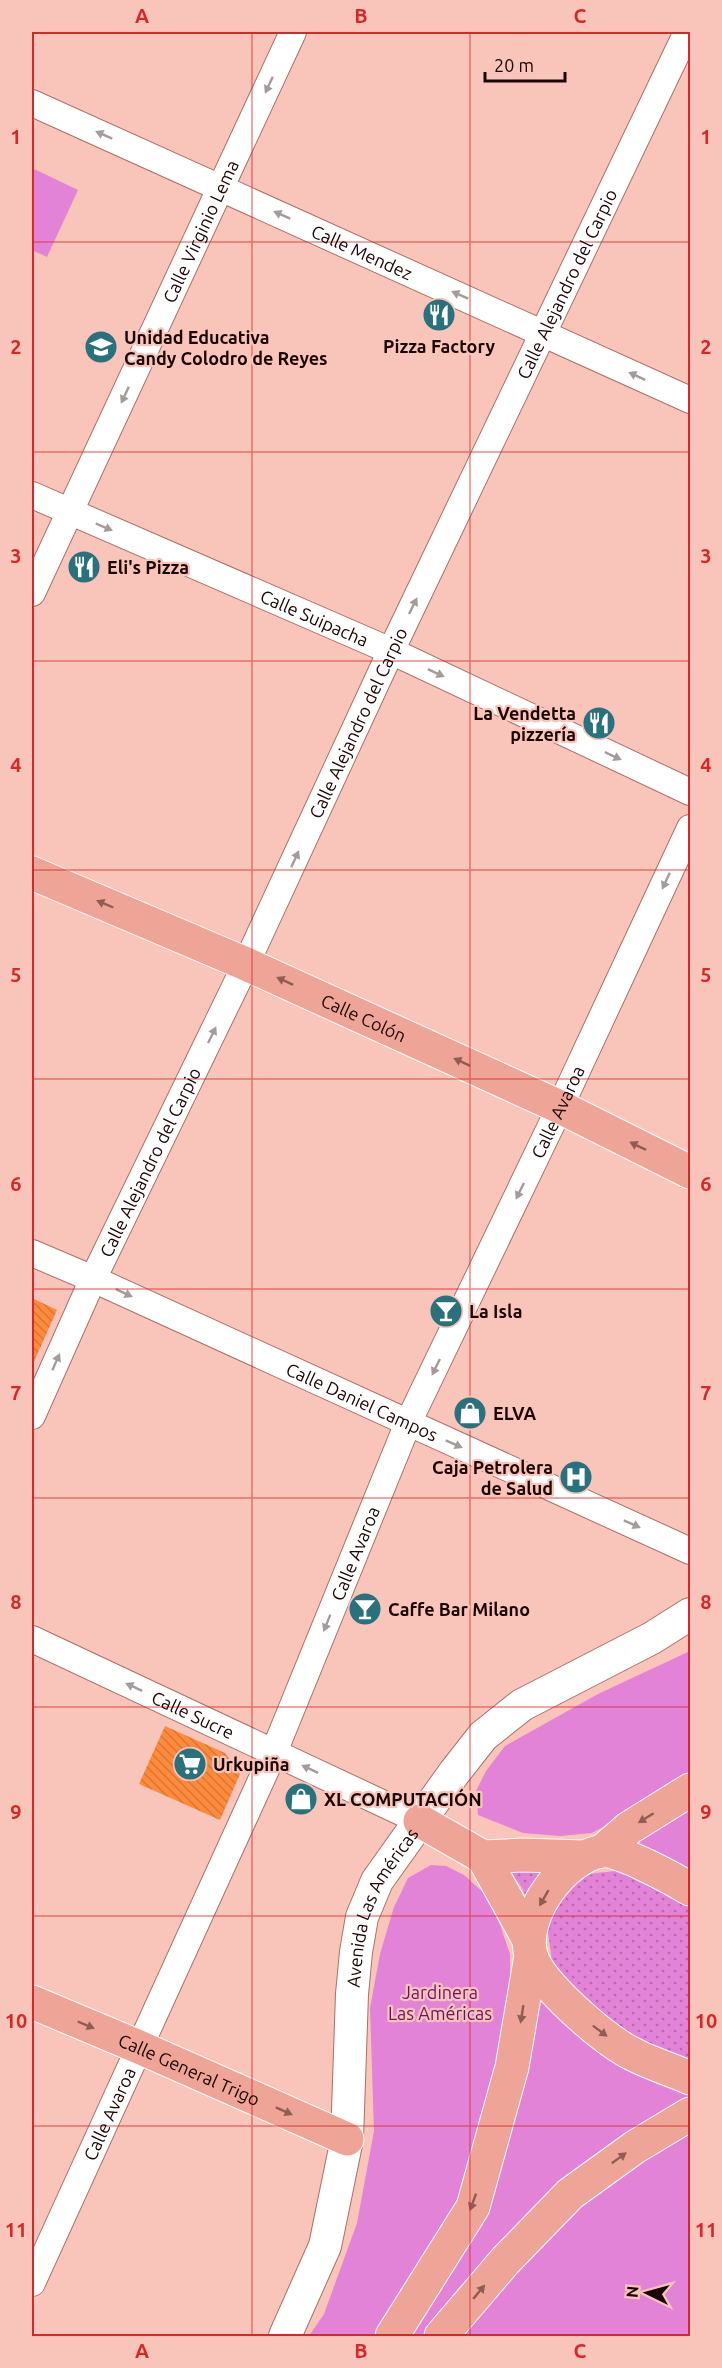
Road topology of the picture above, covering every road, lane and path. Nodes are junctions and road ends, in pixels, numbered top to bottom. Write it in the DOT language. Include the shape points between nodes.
graph roads {
  1 [pos="293,32"];
  2 [pos="687,32"];
  3 [pos="32,103"];
  4 [pos="221,188"];
  5 [pos="544,333"];
  6 [pos="690,400"];
  7 [pos="32,495"];
  8 [pos="70,512"];
  9 [pos="32,593"];
  10 [pos="391,651"];
  11 [pos="690,792"];
  12 [pos="690,828"];
  13 [pos="32,873"];
  14 [pos="246,964"];
  15 [pos="560,1107"];
  16 [pos="690,1172"];
  17 [pos="32,1253"];
  18 [pos="93,1279"];
  19 [pos="32,1416"];
  20 [pos="408,1423"];
  21 [pos="690,1551"];
  22 [pos="690,1614"];
  23 [pos="32,1639"];
  24 [pos="274,1752"];
  25 [pos="690,1790"];
  26 [pos="420,1821"];
  27 [pos="594,1854"];
  28 [pos="483,1857"];
  29 [pos="690,1888"];
  30 [pos="530,1947"];
  31 [pos="32,2002"];
  32 [pos="139,2047"];
  33 [pos="690,2078"];
  34 [pos="690,2114"];
  35 [pos="347,2139"];
  36 [pos="32,2283"];
  37 [pos="285,2337"];
  38 [pos="392,2337"];
  39 [pos="441,2337"];
  1 -- 4 [label="street, Calle Virginio Lema, one-way"];
  2 -- 5 [label="street, Calle Alejandro del Carpio"];
  4 -- 3 [label="street, Calle Mendez, one-way"];
  5 -- 4 [label="street, Calle Mendez, one-way"];
  4 -- 8 [label="street, Calle Virginio Lema, one-way"];
  6 -- 5 [label="street, Calle Mendez, one-way"];
  10 -- 5 [label="street, Calle Alejandro del Carpio, one-way"];
  7 -- 8 [label="street, Calle Suipacha"];
  8 -- 9 [label="street, Calle Virginio Lema"];
  8 -- 10 [label="street, Calle Suipacha, one-way"];
  10 -- 11 [label="street, Calle Suipacha, one-way"];
  14 -- 10 [label="street, Calle Alejandro del Carpio, one-way"];
  12 -- 15 [label="street, Calle Avaroa, one-way"];
  14 -- 13 [label="main road, Calle Colón, one-way"];
  15 -- 14 [label="main road, Calle Colón, one-way"];
  18 -- 14 [label="street, Calle Alejandro del Carpio, one-way"];
  16 -- 15 [label="main road, Calle Colón, one-way"];
  15 -- 20 [label="street, Calle Avaroa, one-way"];
  17 -- 18 [label="street, Calle Daniel Campos"];
  19 -- 18 [label="street, Calle Alejandro del Carpio, one-way"];
  18 -- 20 [label="street, Calle Daniel Campos, one-way"];
  20 -- 21 [label="street, Calle Daniel Campos, one-way"];
  20 -- 24 [label="street, Calle Avaroa, one-way"];
  22 -- 26 [label="street, Avenida Las Américas" via="652,1638 522,1705 483,1736"];
  24 -- 23 [label="street, Calle Sucre, one-way"];
  26 -- 24 [label="street, Calle Sucre, one-way"];
  24 -- 32 [label="street, Calle Avaroa"];
  25 -- 27 [label="main road, one-way"];
  26 -- 28 [label="main road"];
  26 -- 35 [label="street, Avenida Las Américas" via="377,1881 362,1917 352,1994"];
  27 -- 28 [label="main road"];
  27 -- 29 [label="main road" via="657,1870"];
  27 -- 30 [label="main road, one-way" via="553,1882 534,1914"];
  28 -- 30 [label="main road"];
  30 -- 33 [label="main road, one-way" via="545,1979 595,2027 627,2051"];
  30 -- 38 [label="main road, one-way" via="512,2067 472,2207"];
  31 -- 32 [label="main road, Calle General Trigo, one-way"];
  32 -- 35 [label="main road, Calle General Trigo, one-way"];
  32 -- 36 [label="street, Calle Avaroa"];
  39 -- 34 [label="main road, one-way" via="505,2261 570,2194 634,2147"];
  35 -- 37 [label="street, Avenida Las Américas" via="325,2246"];
}
